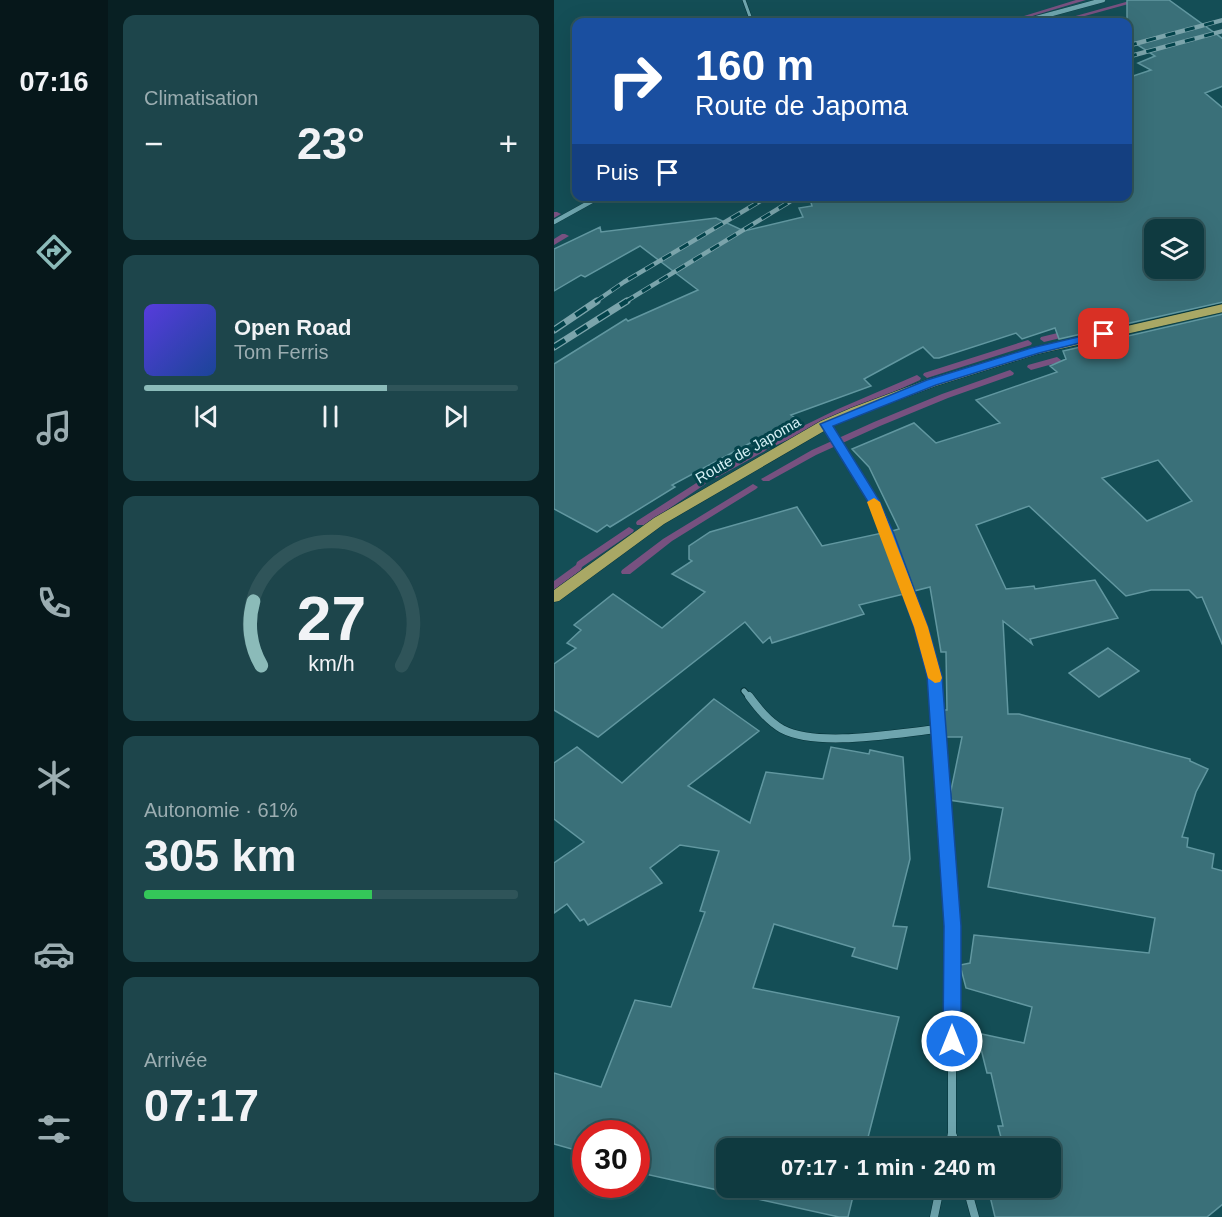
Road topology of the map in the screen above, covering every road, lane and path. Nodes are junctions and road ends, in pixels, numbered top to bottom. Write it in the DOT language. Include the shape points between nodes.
graph roads {
  1 [pos="744,0"];
  2 [pos="1103,0"];
  3 [pos="751,18"];
  4 [pos="1037,18"];
  5 [pos="593,201"];
  6 [pos="554,222"];
  7 [pos="1223,308"];
  8 [pos="826,424"];
  9 [pos="554,597"];
  10 [pos="744,691"];
  11 [pos="938,729"];
  12 [pos="952,1133"];
  13 [pos="951,1138"];
  14 [pos="953,1138"];
  15 [pos="938,1198"];
  16 [pos="970,1198"];
  17 [pos="934,1217"];
  18 [pos="976,1217"];
  1 -- 3 [label="lane"];
  2 -- 4 [label="street"];
  5 -- 6 [label="street"];
  7 -- 8 [label="main road, Route de Japoma" via="1035,351 932,383"];
  8 -- 9 [label="main road, Route de Japoma" via="659,521"];
  8 -- 11 [label="street" via="873,500 888,534 935,676"];
  10 -- 11 [label="street" via="784,730 804,735"];
  11 -- 12 [label="street" via="952,926"];
  12 -- 13 [label="street"];
  12 -- 14 [label="street"];
  15 -- 17 [label="street"];
  16 -- 18 [label="street"];
}
